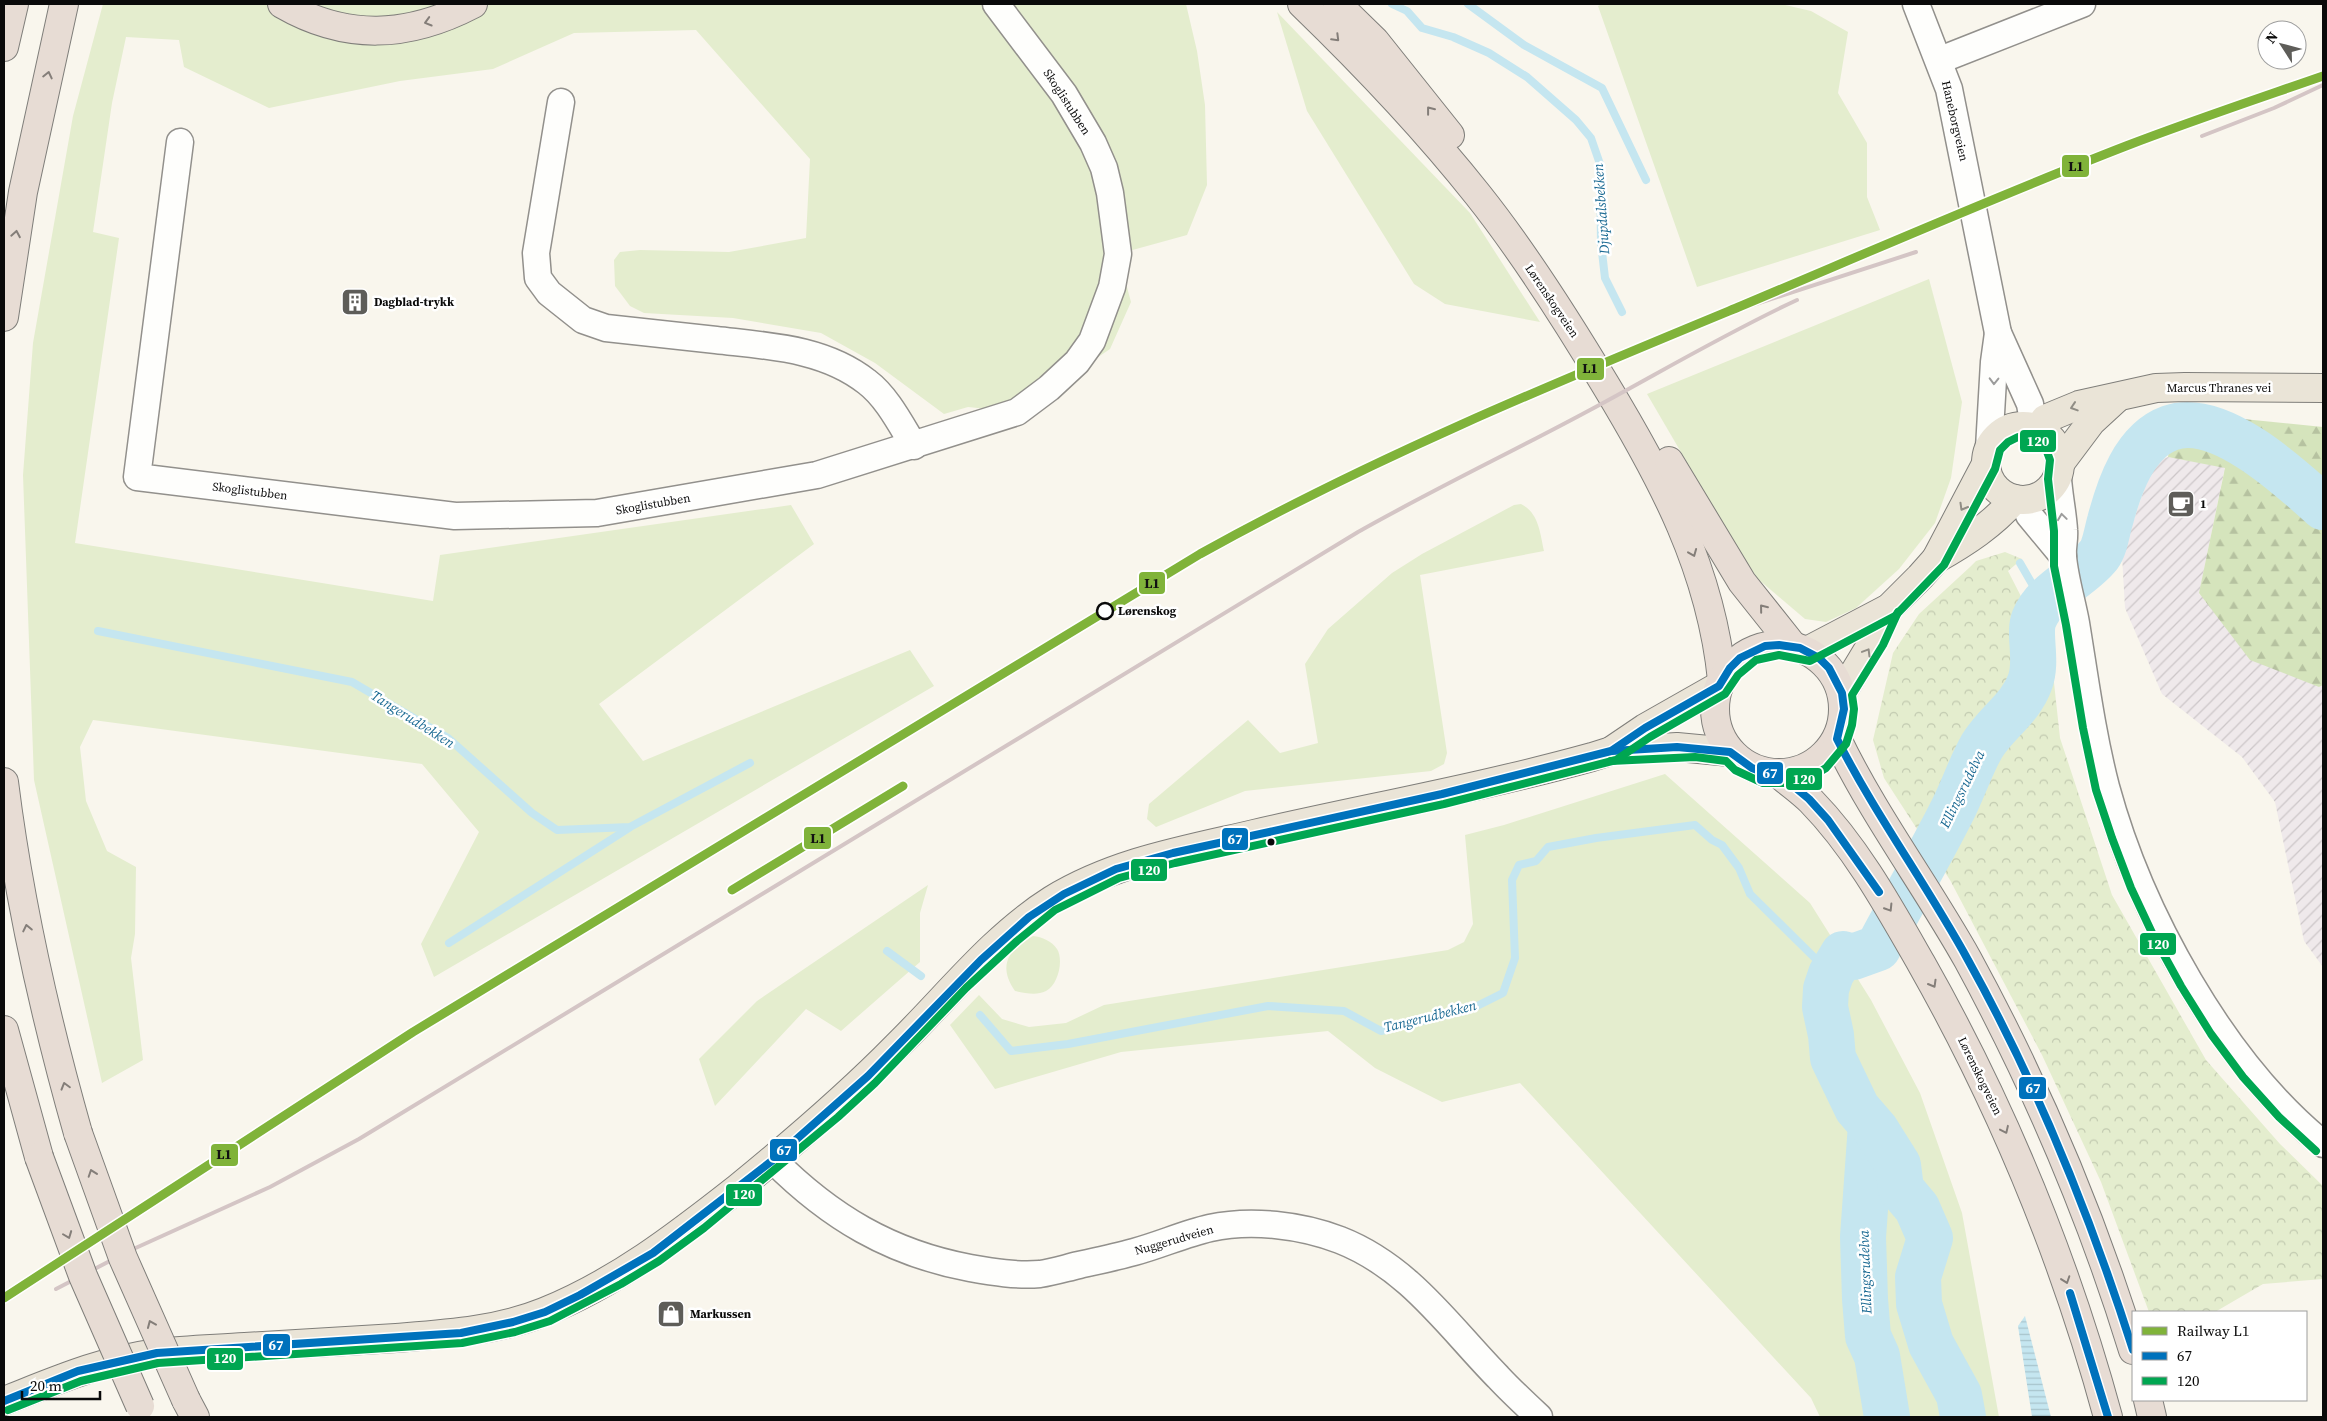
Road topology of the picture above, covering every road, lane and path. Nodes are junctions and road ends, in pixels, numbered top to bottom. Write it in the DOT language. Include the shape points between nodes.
graph roads {
  1 [pos="14,4"];
  2 [pos="64,4"];
  3 [pos="282,4"];
  4 [pos="473,4"];
  5 [pos="996,4"];
  6 [pos="1302,4"];
  7 [pos="1337,4"];
  8 [pos="1916,4"];
  9 [pos="2082,4"];
  10 [pos="4,47"];
  11 [pos="1940,60"];
  12 [pos="561,102"];
  13 [pos="180,142"];
  14 [pos="4,317"];
  15 [pos="1998,333"];
  16 [pos="2323,388"];
  17 [pos="2116,399"];
  18 [pos="2036,428"];
  19 [pos="914,446"];
  20 [pos="1988,456"];
  21 [pos="2059,470"];
  22 [pos="2019,500"];
  23 [pos="1936,559"];
  24 [pos="2064,560"];
  25 [pos="1890,608"];
  26 [pos="1800,649"];
  27 [pos="1720,683"];
  28 [pos="1842,693"];
  29 [pos="1837,739"];
  30 [pos="1611,751"];
  31 [pos="1730,752"];
  32 [pos="1779,774"];
  33 [pos="4,782"];
  34 [pos="4,1030"];
  35 [pos="2323,1144"];
  36 [pos="773,1160"];
  37 [pos="2132,1347"];
  38 [pos="4,1401"];
  39 [pos="2148,1401"];
  40 [pos="191,1409"];
  41 [pos="143,1412"];
  42 [pos="1539,1417"];
  43 [pos="2108,1417"];
  44 [pos="2152,1417"];
  1 -- 10 [label="highway"];
  14 -- 2 [label="highway, one-way" via="23,192"];
  4 -- 3 [label="highway, one-way" via="428,22 378,31 357,31 317,21"];
  5 -- 19 [label="street, Skoglistubben" via="1064,94 1093,143 1110,193 1118,254 1103,314 1092,340 1077,362 1017,412"];
  6 -- 27 [label="highway, Lørenskogveien, one-way" via="1386,88 1479,196 1584,349 1649,458 1674,508 1704,585 1719,648"];
  26 -- 7 [label="highway, Lørenskogveien, one-way" via="1742,582 1599,344 1504,202 1375,41"];
  8 -- 11 [label="street, Haneborgveien"];
  9 -- 11 [label="street"];
  11 -- 15 [label="street, Haneborgveien" via="1957,118"];
  12 -- 19 [label="street" via="536,253 538,278 549,293 582,320 606,328 769,347 816,355 843,366 868,383"];
  13 -- 19 [label="street, Skoglistubben" via="137,477 455,516 597,513 817,475"];
  15 -- 18 [label="street, Haneborgveien" via="2030,404"];
  15 -- 20 [label="street, Haneborgveien, one-way"];
  16 -- 17 [label="main road, Marcus Thranes vei" via="2169,387"];
  17 -- 18 [label="main road, Marcus Thranes vei, one-way" via="2079,405 2056,413"];
  17 -- 21 [label="main road, Marcus Thranes vei" via="2091,422"];
  18 -- 20 [label="main road" via="2013,427 2003,432"];
  18 -- 21 [label="main road" via="2056,446"];
  20 -- 22 [label="main road" via="1992,483 1999,491"];
  20 -- 23 [label="main road, one-way"];
  21 -- 22 [label="main road" via="2046,492"];
  24 -- 21 [label="street, one-way"];
  22 -- 23 [label="main road" via="1981,532"];
  22 -- 24 [label="street"];
  23 -- 25 [label="main road"];
  24 -- 35 [label="street" via="2092,727 2107,789 2132,862 2162,932 2204,1003 2248,1066 2289,1113"];
  25 -- 26 [label="main road"];
  28 -- 25 [label="main road, one-way"];
  26 -- 27 [label="highway" via="1779,645 1752,651 1740,658"];
  26 -- 28 [label="highway" via="1819,658 1829,668"];
  27 -- 30 [label="main road"];
  27 -- 31 [label="highway" via="1715,703 1716,720"];
  28 -- 29 [label="highway" via="1843,716"];
  29 -- 32 [label="highway" via="1829,751 1813,764 1793,773"];
  29 -- 37 [label="highway" via="1865,794 1936,905 1996,1013 2049,1122 2117,1297"];
  30 -- 31 [label="main road" via="1677,747"];
  30 -- 36 [label="main road" via="1442,794 1190,849 1116,869 1064,894 1029,917 981,960 868,1076"];
  31 -- 32 [label="highway" via="1752,768"];
  32 -- 43 [label="highway, Lørenskogveien, one-way" via="1828,820 1868,874 1961,1038 2008,1135 2057,1254"];
  40 -- 33 [label="highway, one-way, bridge" via="123,1258 78,1133 40,990 21,900"];
  34 -- 41 [label="highway, one-way, bridge" via="39,1157 83,1276"];
  36 -- 38 [label="main road" via="653,1253 545,1312 513,1322 433,1335 157,1353 78,1371"];
  36 -- 42 [label="street, Nuggerudveien" via="827,1208 873,1237 932,1259 985,1271 1041,1274 1134,1252 1210,1228 1244,1224 1312,1231 1342,1241 1373,1257 1419,1290 1498,1378"];
  39 -- 44 [label="highway"];
}
